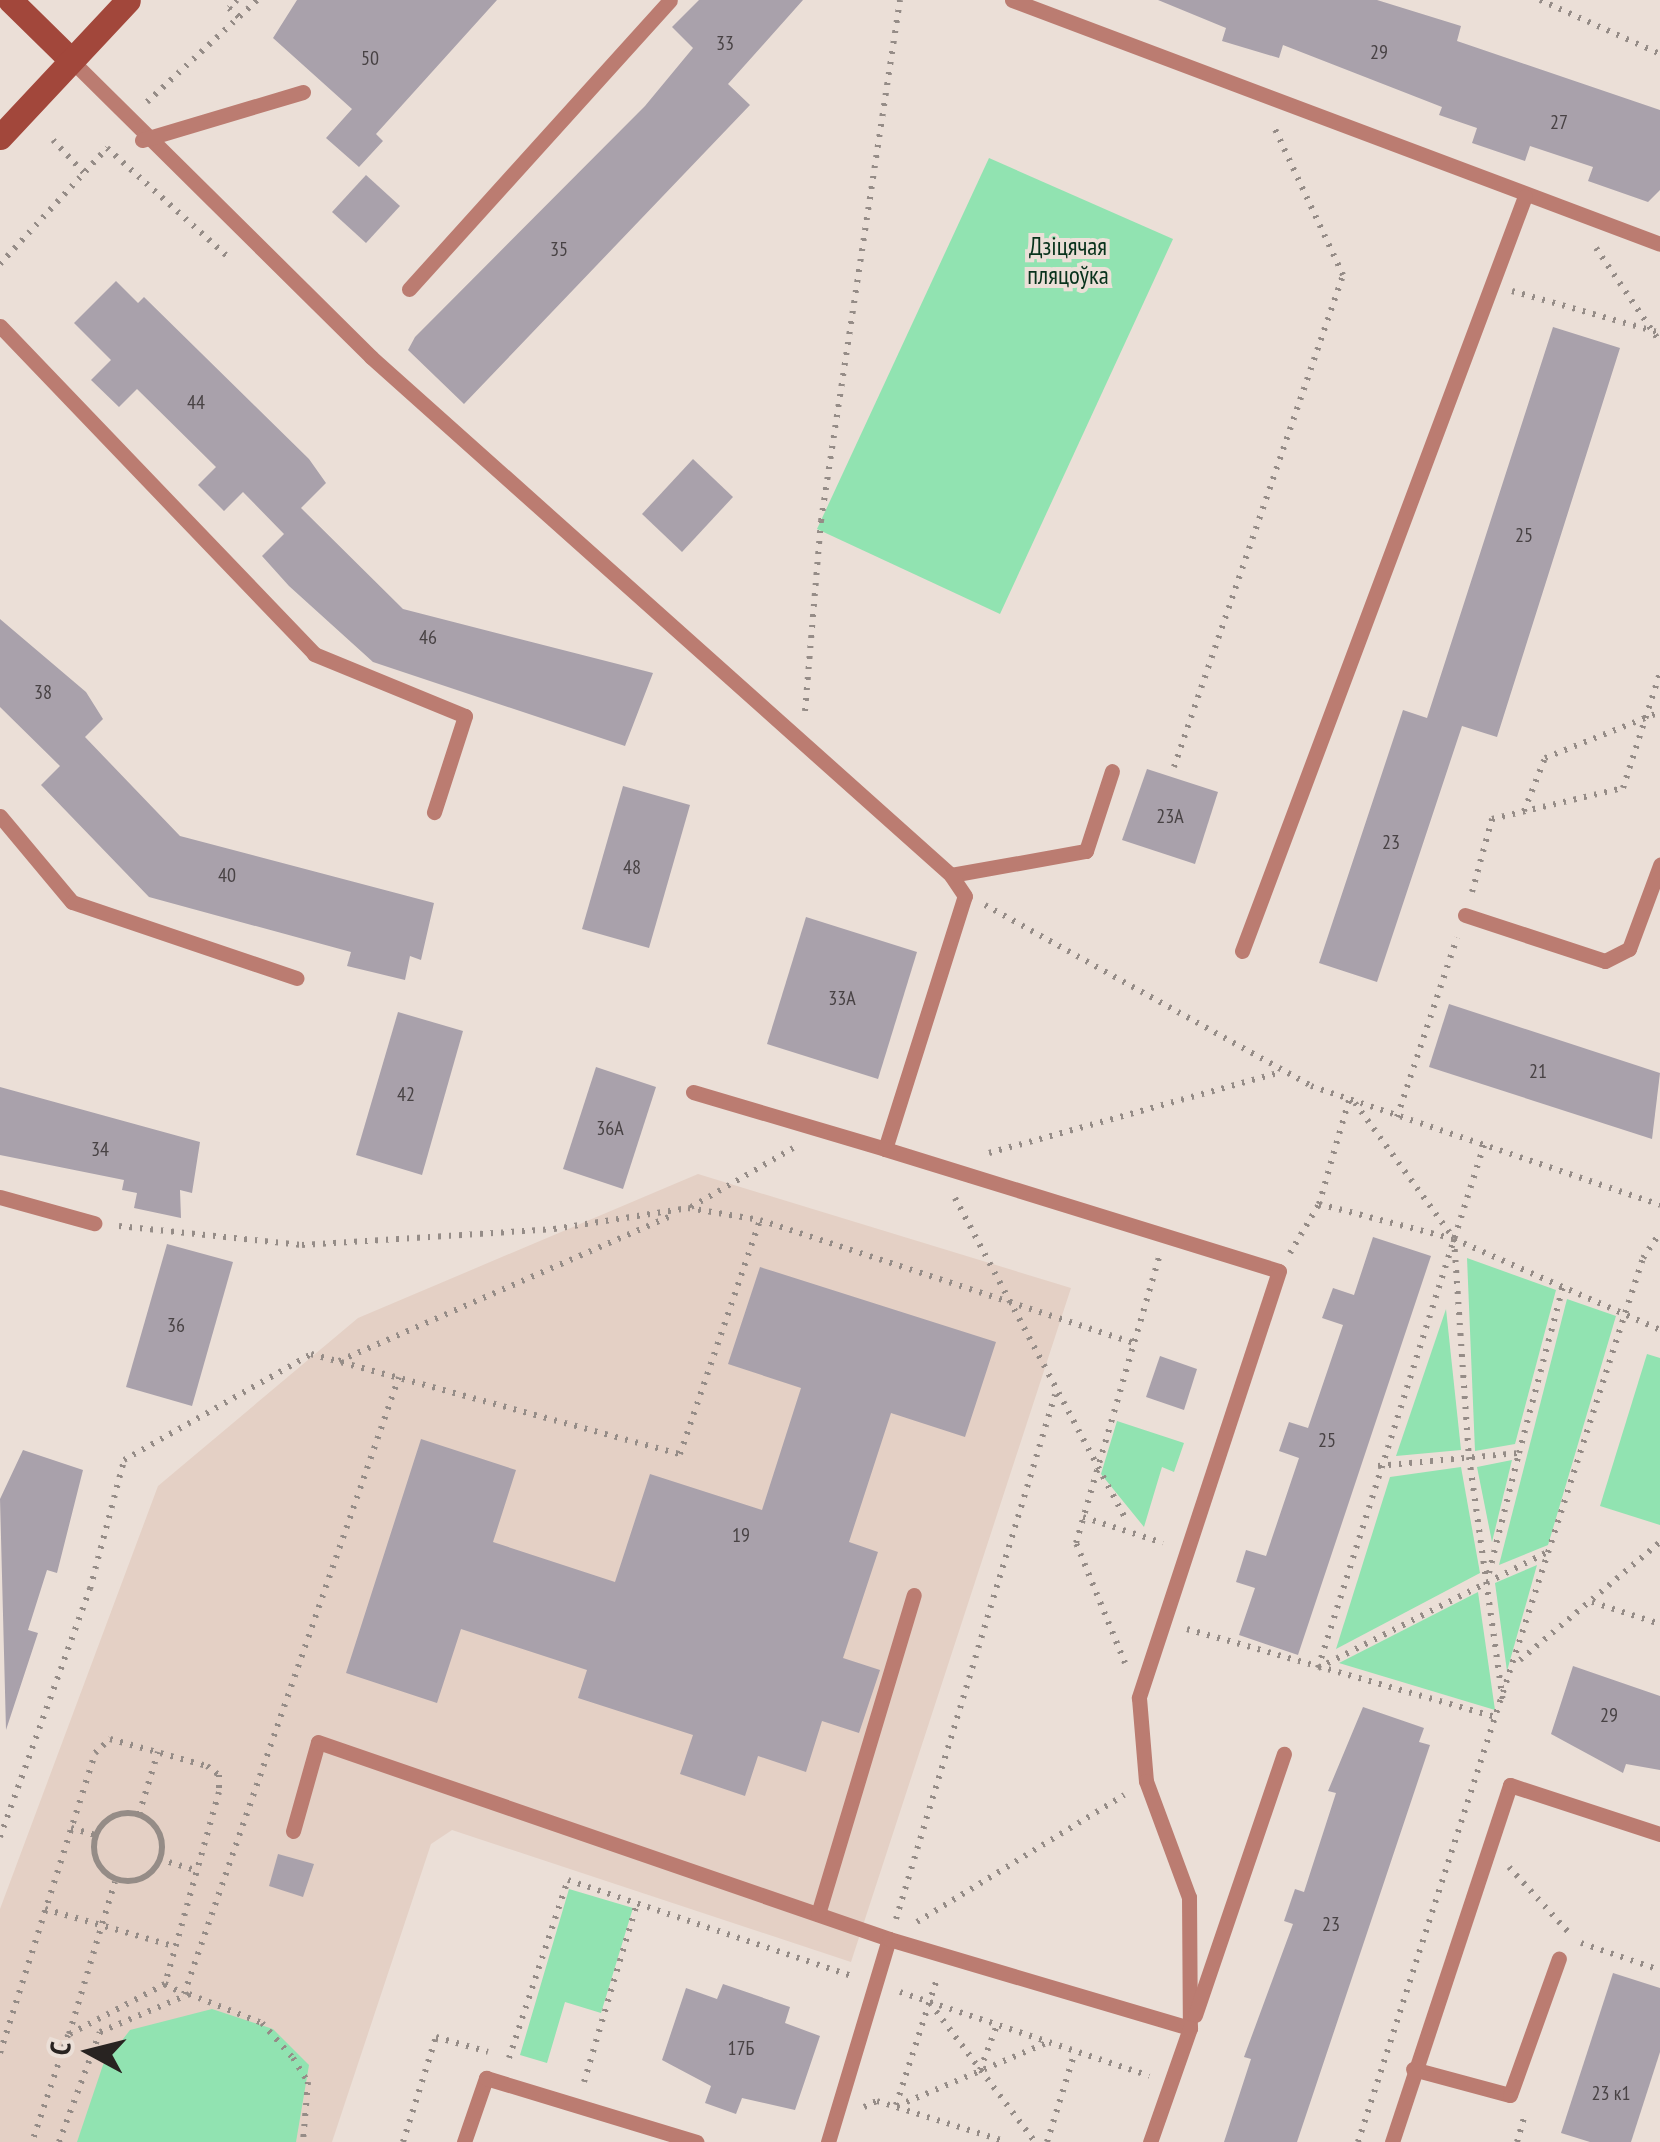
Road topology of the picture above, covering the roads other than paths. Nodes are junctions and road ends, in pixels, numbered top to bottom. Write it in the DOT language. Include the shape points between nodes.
graph roads {
  1 [pos="10,0"];
  2 [pos="128,0"];
  3 [pos="670,0"];
  4 [pos="1012,0"];
  5 [pos="70,59"];
  6 [pos="303,92"];
  7 [pos="0,137"];
  8 [pos="142,140"];
  9 [pos="1525,196"];
  10 [pos="1660,244"];
  11 [pos="410,289"];
  12 [pos="0,326"];
  13 [pos="1112,772"];
  14 [pos="434,812"];
  15 [pos="0,816"];
  16 [pos="1660,865"];
  17 [pos="951,875"];
  18 [pos="1465,914"];
  19 [pos="1242,951"];
  20 [pos="296,978"];
  21 [pos="693,1092"];
  22 [pos="884,1150"];
  23 [pos="0,1198"];
  24 [pos="94,1223"];
  25 [pos="914,1595"];
  26 [pos="1284,1754"];
  27 [pos="293,1831"];
  28 [pos="1660,1834"];
  29 [pos="818,1914"];
  30 [pos="890,1939"];
  31 [pos="1558,1958"];
  32 [pos="1190,2028"];
  33 [pos="1413,2069"];
  34 [pos="464,2142"];
  35 [pos="697,2142"];
  36 [pos="828,2142"];
  37 [pos="1150,2142"];
  38 [pos="1392,2142"];
  1 -- 5 [label="main road"];
  2 -- 5 [label="main road"];
  3 -- 11 [label="lane"];
  4 -- 9 [label="lane"];
  5 -- 7 [label="main road"];
  5 -- 8 [label="lane"];
  6 -- 8 [label="lane"];
  8 -- 17 [label="lane"];
  9 -- 10 [label="lane"];
  9 -- 19 [label="lane"];
  12 -- 14 [label="lane" via="314,654 465,716"];
  13 -- 17 [label="lane" via="1086,851"];
  15 -- 20 [label="lane" via="72,902"];
  16 -- 18 [label="lane" via="1629,949 1605,961"];
  17 -- 22 [label="lane" via="965,896"];
  21 -- 22 [label="lane"];
  22 -- 32 [label="lane" via="1279,1272 1139,1698 1146,1781 1189,1897"];
  23 -- 24 [label="lane"];
  25 -- 29 [label="lane"];
  26 -- 32 [label="lane"];
  27 -- 29 [label="lane" via="318,1742"];
  28 -- 33 [label="lane" via="1510,1785"];
  29 -- 30 [label="lane"];
  30 -- 32 [label="lane"];
  30 -- 36 [label="lane"];
  31 -- 33 [label="lane" via="1510,2094"];
  32 -- 37 [label="lane"];
  33 -- 38 [label="lane"];
  34 -- 35 [label="lane" via="486,2078"];
}
